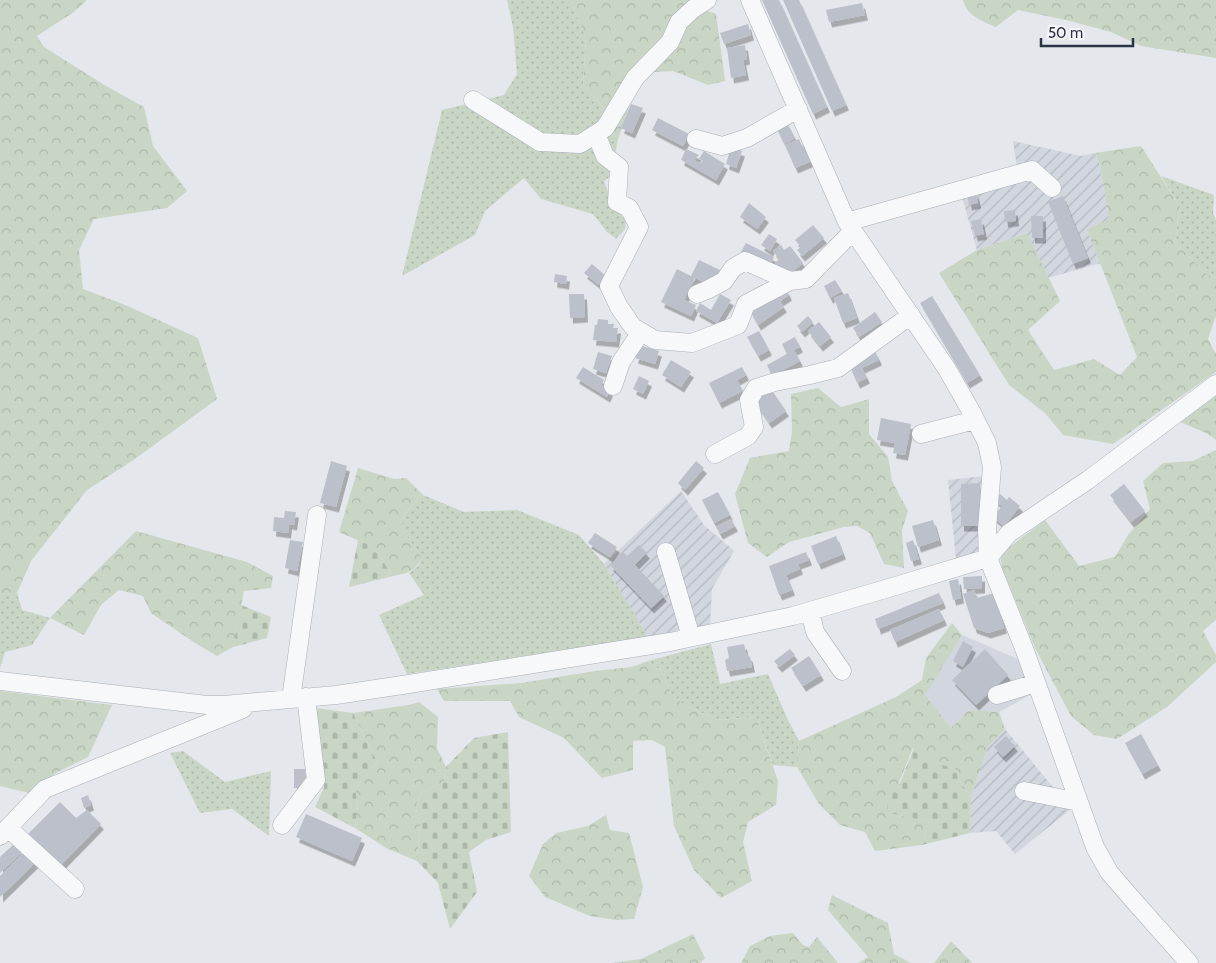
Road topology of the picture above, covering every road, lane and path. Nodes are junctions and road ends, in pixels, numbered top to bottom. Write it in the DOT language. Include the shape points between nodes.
graph roads {
  1 [pos="707,0"];
  2 [pos="750,0"];
  3 [pos="473,100"];
  4 [pos="798,109"];
  5 [pos="596,134"];
  6 [pos="696,139"];
  7 [pos="1052,188"];
  8 [pos="850,227"];
  9 [pos="790,281"];
  10 [pos="697,294"];
  11 [pos="911,315"];
  12 [pos="641,332"];
  13 [pos="1216,384"];
  14 [pos="613,386"];
  15 [pos="976,420"];
  16 [pos="921,434"];
  17 [pos="715,454"];
  18 [pos="317,515"];
  19 [pos="666,552"];
  20 [pos="988,558"];
  21 [pos="810,611"];
  22 [pos="691,637"];
  23 [pos="842,671"];
  24 [pos="0,681"];
  25 [pos="1036,683"];
  26 [pos="998,695"];
  27 [pos="298,698"];
  28 [pos="259,702"];
  29 [pos="1024,791"];
  30 [pos="1079,802"];
  31 [pos="282,825"];
  32 [pos="4,832"];
  33 [pos="75,889"];
  34 [pos="1189,963"];
  1 -- 5 [label="street" via="679,22 670,42 635,78 605,128"];
  2 -- 4 [label="street"];
  3 -- 5 [label="street" via="540,142 580,144"];
  4 -- 6 [label="street" via="747,138 722,146"];
  4 -- 8 [label="street"];
  5 -- 12 [label="street" via="605,156 619,167 617,202 629,208 639,227 609,286 619,307 633,327"];
  7 -- 8 [label="street" via="1032,170"];
  8 -- 9 [label="street" via="806,279"];
  8 -- 11 [label="street"];
  9 -- 10 [label="street" via="745,261 733,268 724,281"];
  9 -- 12 [label="street" via="746,304 738,325 692,343 655,340"];
  11 -- 15 [label="street"];
  11 -- 17 [label="street" via="838,368 756,388 749,400 754,427 751,432"];
  12 -- 14 [label="street" via="621,362"];
  13 -- 20 [label="street" via="1088,480 1009,533"];
  15 -- 16 [label="street"];
  15 -- 20 [label="street" via="987,443 992,467"];
  18 -- 27 [label="street"];
  19 -- 22 [label="street"];
  20 -- 21 [label="street"];
  20 -- 25 [label="street"];
  21 -- 22 [label="street"];
  21 -- 23 [label="street" via="815,632"];
  22 -- 27 [label="street" via="409,684"];
  24 -- 28 [label="street" via="207,704"];
  25 -- 26 [label="street"];
  25 -- 30 [label="street"];
  27 -- 28 [label="street"];
  27 -- 31 [label="street" via="316,780"];
  28 -- 32 [label="street" via="45,790"];
  29 -- 30 [label="street"];
  30 -- 34 [label="street" via="1095,847 1109,872"];
  32 -- 33 [label="street"];
}
